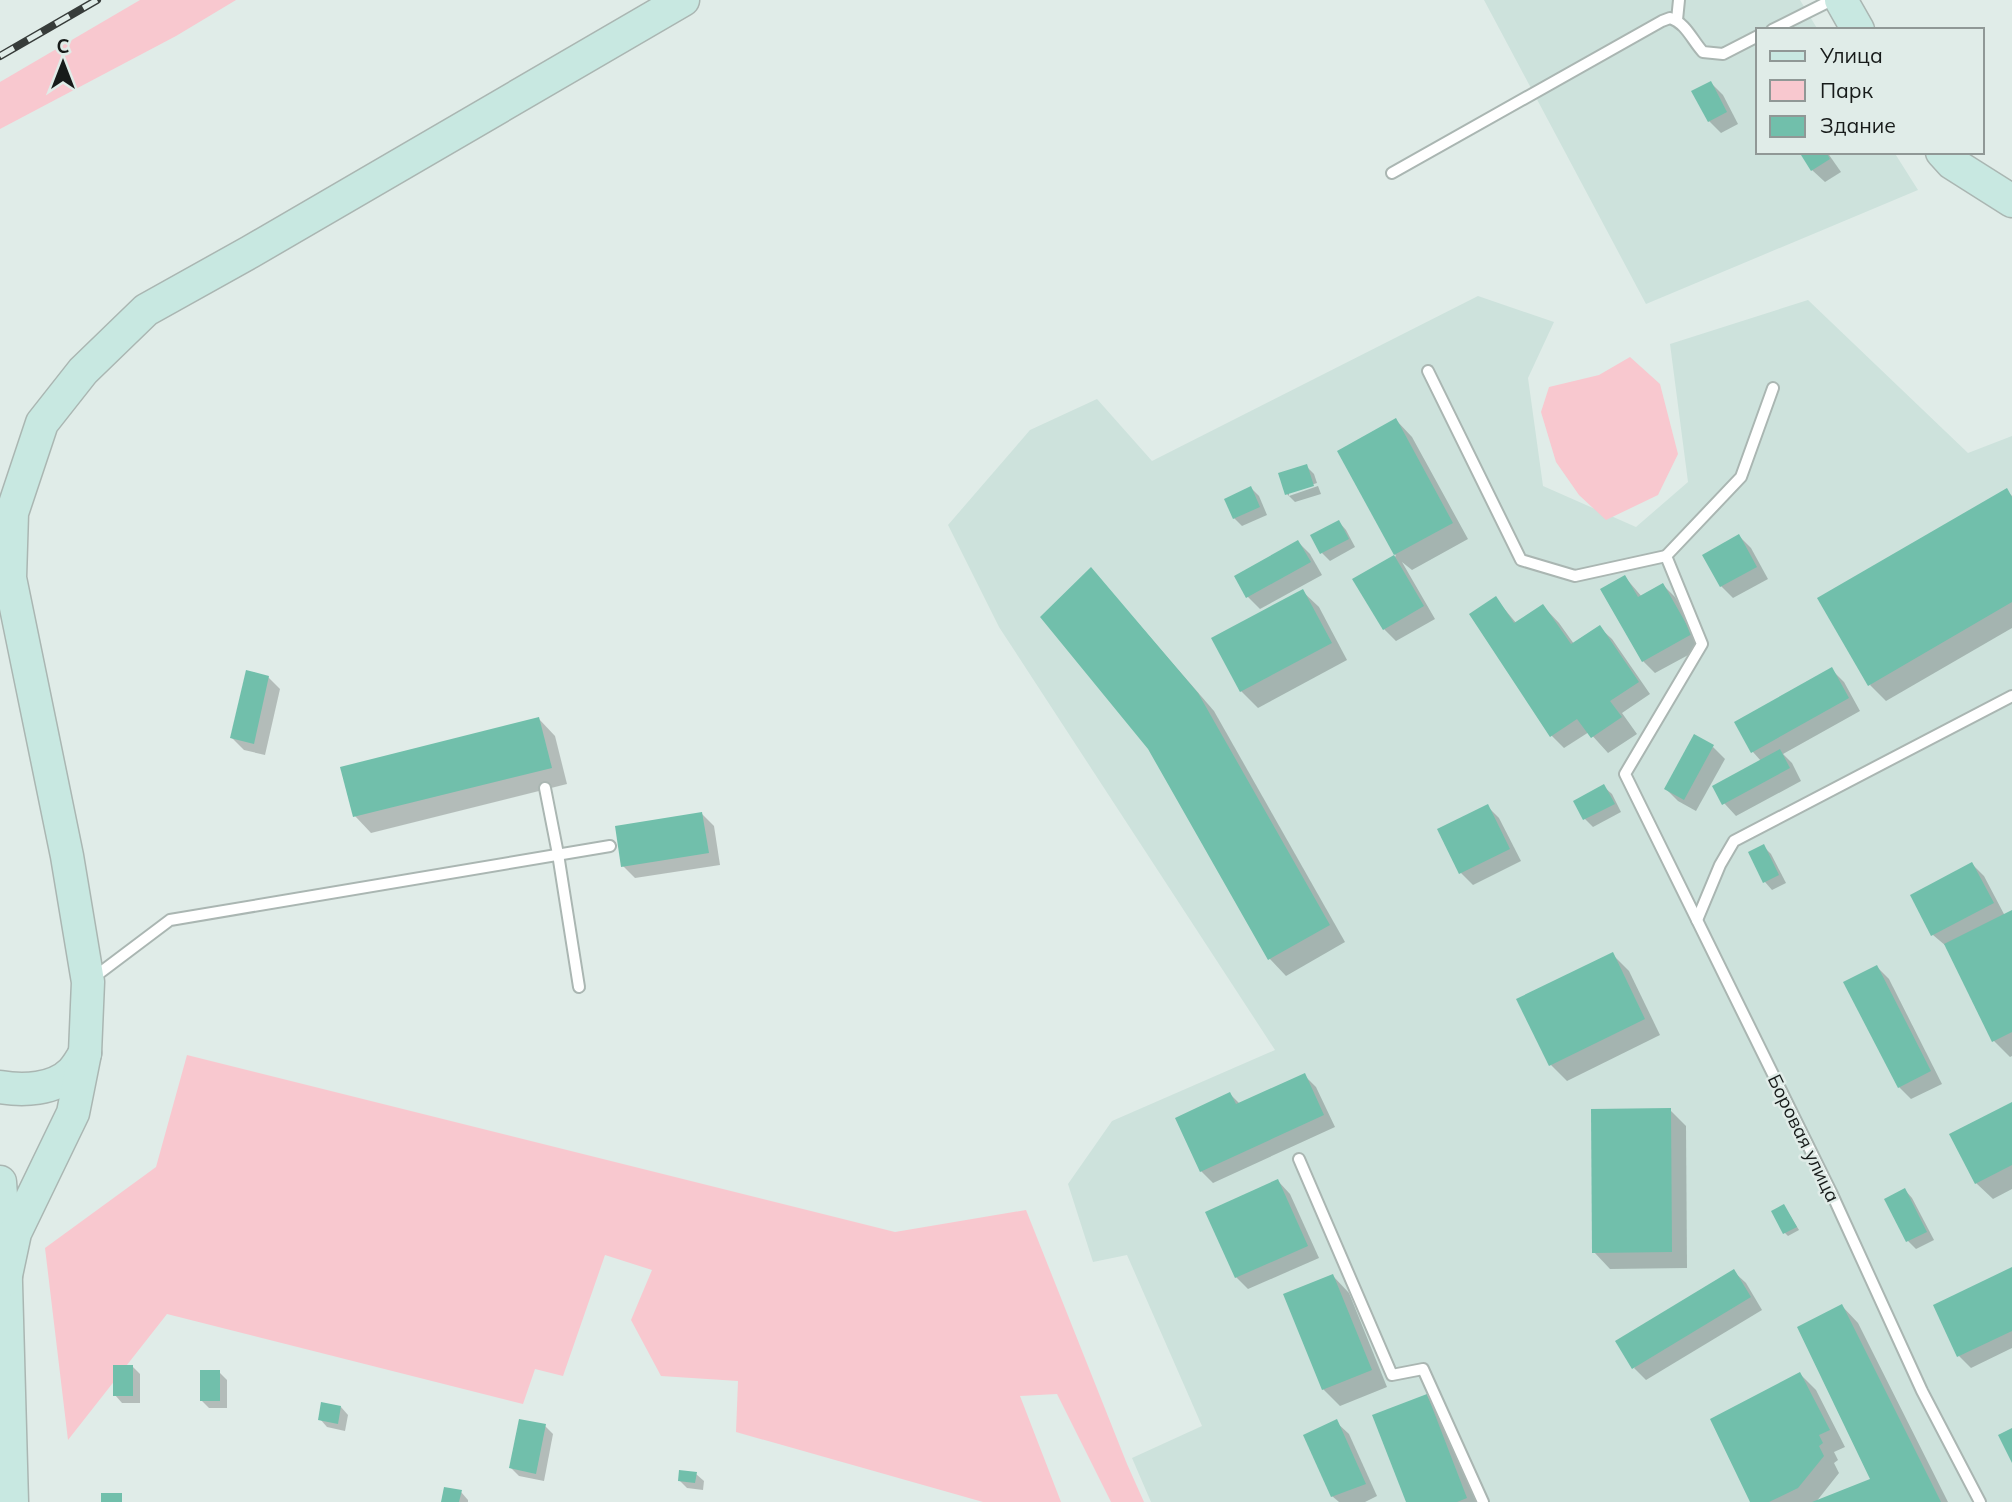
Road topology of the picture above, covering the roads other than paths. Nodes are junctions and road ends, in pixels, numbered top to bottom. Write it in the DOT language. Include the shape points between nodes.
graph roads {
  1 [pos="683,0"];
  2 [pos="1679,0"];
  3 [pos="1832,0"];
  4 [pos="1841,0"];
  5 [pos="1678,20"];
  6 [pos="1776,28"];
  7 [pos="1857,28"];
  8 [pos="1756,37"];
  9 [pos="1944,154"];
  10 [pos="1392,173"];
  11 [pos="2012,201"];
  12 [pos="1428,371"];
  13 [pos="1773,388"];
  14 [pos="1666,556"];
  15 [pos="2012,696"];
  16 [pos="545,788"];
  17 [pos="610,846"];
  18 [pos="558,855"];
  19 [pos="1697,920"];
  20 [pos="88,982"];
  21 [pos="579,987"];
  22 [pos="85,1054"];
  23 [pos="0,1087"];
  24 [pos="1299,1159"];
  25 [pos="0,1182"];
  26 [pos="5,1280"];
  27 [pos="12,1502"];
  28 [pos="1483,1502"];
  29 [pos="1980,1502"];
  1 -- 20 [label="street" via="146,310 83,371 42,424 12,513 10,578"];
  2 -- 5 [label="lane"];
  3 -- 6 [label="lane"];
  4 -- 7 [label="street"];
  5 -- 8 [label="lane" via="1703,52 1723,54"];
  5 -- 10 [label="lane" via="1662,21"];
  9 -- 11 [label="street"];
  12 -- 14 [label="lane" via="1521,560 1575,576"];
  13 -- 14 [label="lane" via="1741,477"];
  14 -- 19 [label="lane, Боровая улица" via="1702,644 1625,774"];
  15 -- 19 [label="lane" via="1734,841"];
  16 -- 18 [label="lane"];
  17 -- 18 [label="lane"];
  18 -- 20 [label="lane" via="170,920"];
  18 -- 21 [label="lane"];
  19 -- 29 [label="lane, Боровая улица" via="1831,1192 1922,1391"];
  20 -- 22 [label="street"];
  22 -- 23 [label="street" via="70,1074 44,1087"];
  22 -- 26 [label="street" via="73,1113 15,1233"];
  24 -- 28 [label="lane" via="1392,1375 1423,1369"];
  25 -- 26 [label="street"];
  26 -- 27 [label="street"];
}
